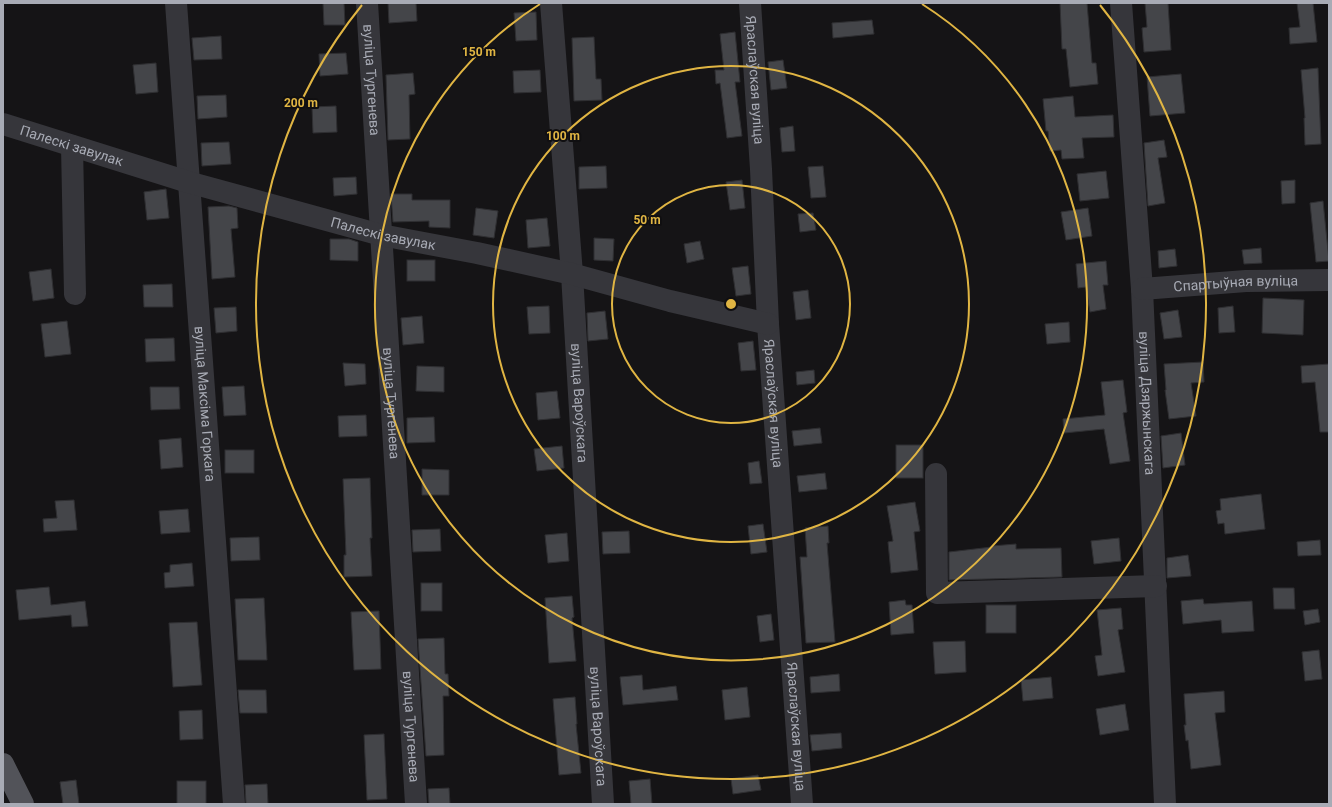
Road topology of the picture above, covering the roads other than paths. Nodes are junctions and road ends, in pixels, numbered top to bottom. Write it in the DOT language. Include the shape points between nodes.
graph roads {
  1 [pos="176,3"];
  2 [pos="367,3"];
  3 [pos="551,3"];
  4 [pos="750,3"];
  5 [pos="1121,3"];
  6 [pos="3,124"];
  7 [pos="72,146"];
  8 [pos="188,182"];
  9 [pos="381,235"];
  10 [pos="572,274"];
  11 [pos="1329,280"];
  12 [pos="1142,289"];
  13 [pos="75,294"];
  14 [pos="768,324"];
  15 [pos="936,474"];
  16 [pos="1156,586"];
  17 [pos="3,764"];
  18 [pos="23,804"];
  19 [pos="234,804"];
  20 [pos="416,804"];
  21 [pos="603,804"];
  22 [pos="802,804"];
  23 [pos="1165,804"];
  1 -- 8 [label="street, вуліца Максіма Горкага"];
  2 -- 9 [label="street, вуліца Тургенева"];
  3 -- 10 [label="street, вуліца Вароўскага"];
  4 -- 14 [label="street, Яраслаўская вуліца"];
  5 -- 12 [label="street, вуліца Дзяржынскага"];
  6 -- 7 [label="street, Палескі завулак"];
  7 -- 8 [label="street, Палескі завулак"];
  7 -- 13 [label="street"];
  8 -- 9 [label="street, Палескі завулак"];
  8 -- 19 [label="street, вуліца Максіма Горкага"];
  9 -- 10 [label="street, Палескі завулак"];
  9 -- 20 [label="street, вуліца Тургенева"];
  10 -- 14 [label="street, Палескі завулак"];
  10 -- 21 [label="street, вуліца Вароўскага"];
  11 -- 12 [label="street, Спартыўная вуліца" via="1246,281"];
  12 -- 16 [label="street, вуліца Дзяржынскага"];
  14 -- 22 [label="street, Яраслаўская вуліца"];
  15 -- 16 [label="street" via="937,593"];
  16 -- 23 [label="street, вуліца Дзяржынскага"];
  17 -- 18 [label="main road"];
}
